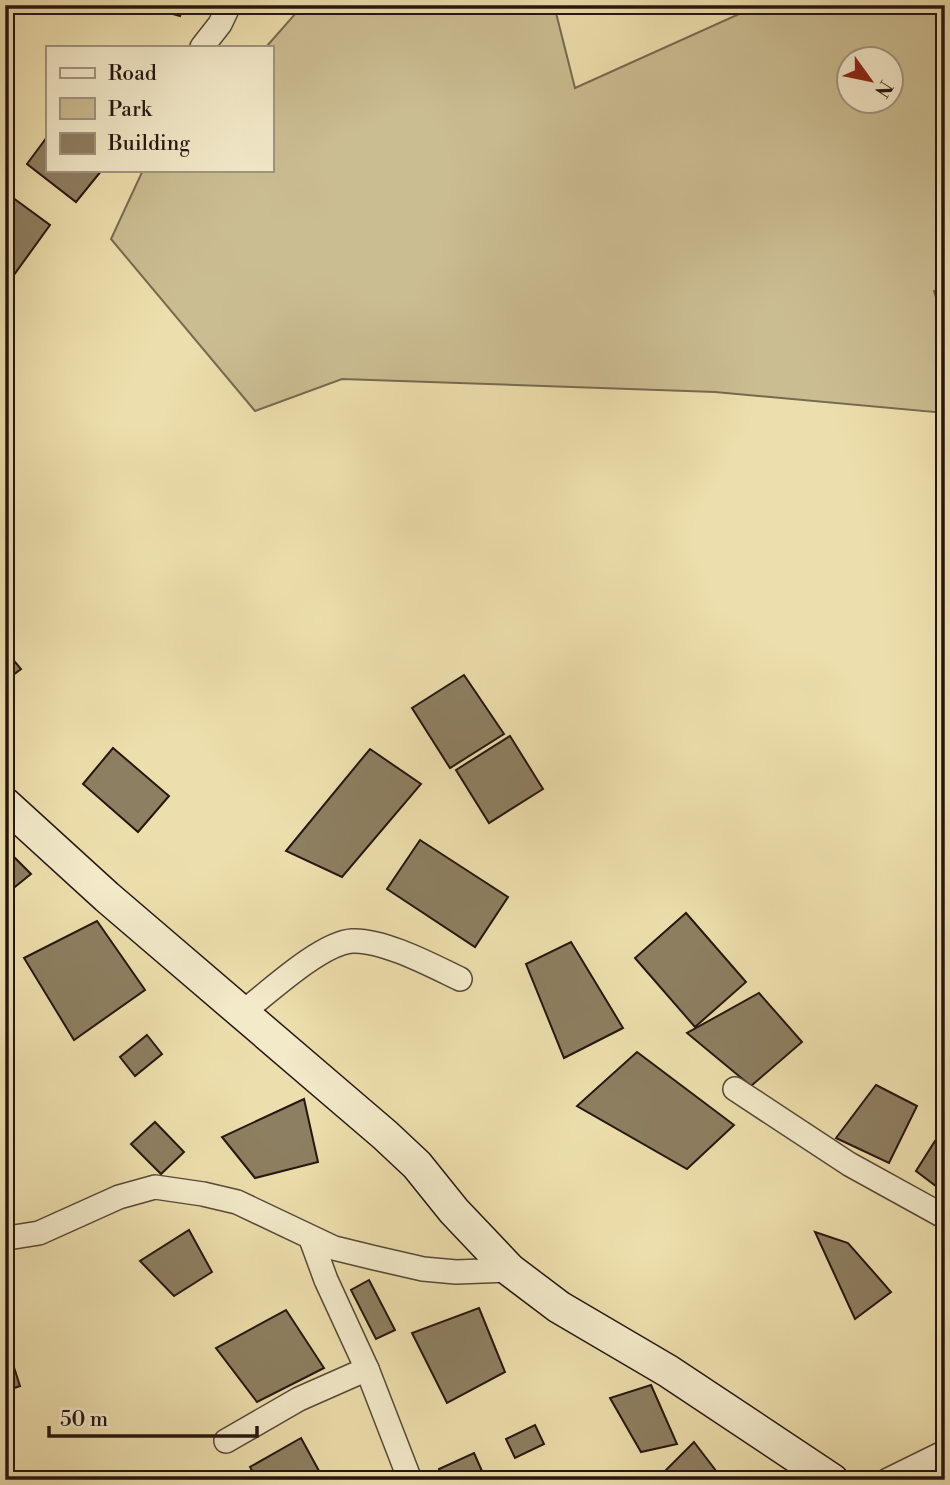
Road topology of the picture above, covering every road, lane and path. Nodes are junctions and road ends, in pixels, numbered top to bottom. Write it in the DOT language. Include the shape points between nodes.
graph roads {
  1 [pos="229,5"];
  2 [pos="203,46"];
  3 [pos="5,804"];
  4 [pos="460,979"];
  5 [pos="243,1012"];
  6 [pos="735,1089"];
  7 [pos="945,1217"];
  8 [pos="5,1235"];
  9 [pos="311,1239"];
  10 [pos="510,1270"];
  11 [pos="367,1369"];
  12 [pos="226,1441"];
  13 [pos="945,1452"];
  14 [pos="410,1480"];
  15 [pos="832,1480"];
  16 [pos="888,1480"];
  1 -- 2 [label="street"];
  3 -- 5 [label="street"];
  4 -- 5 [label="street" via="377,944 351,941 298,969"];
  5 -- 10 [label="street" via="417,1165"];
  6 -- 7 [label="street" via="849,1164"];
  8 -- 9 [label="street" via="39,1233 120,1197 155,1187 237,1202"];
  9 -- 10 [label="street" via="423,1269"];
  9 -- 11 [label="street"];
  10 -- 15 [label="street" via="559,1307 668,1371"];
  11 -- 12 [label="street" via="299,1399"];
  11 -- 14 [label="street"];
  13 -- 16 [label="street"];
}
